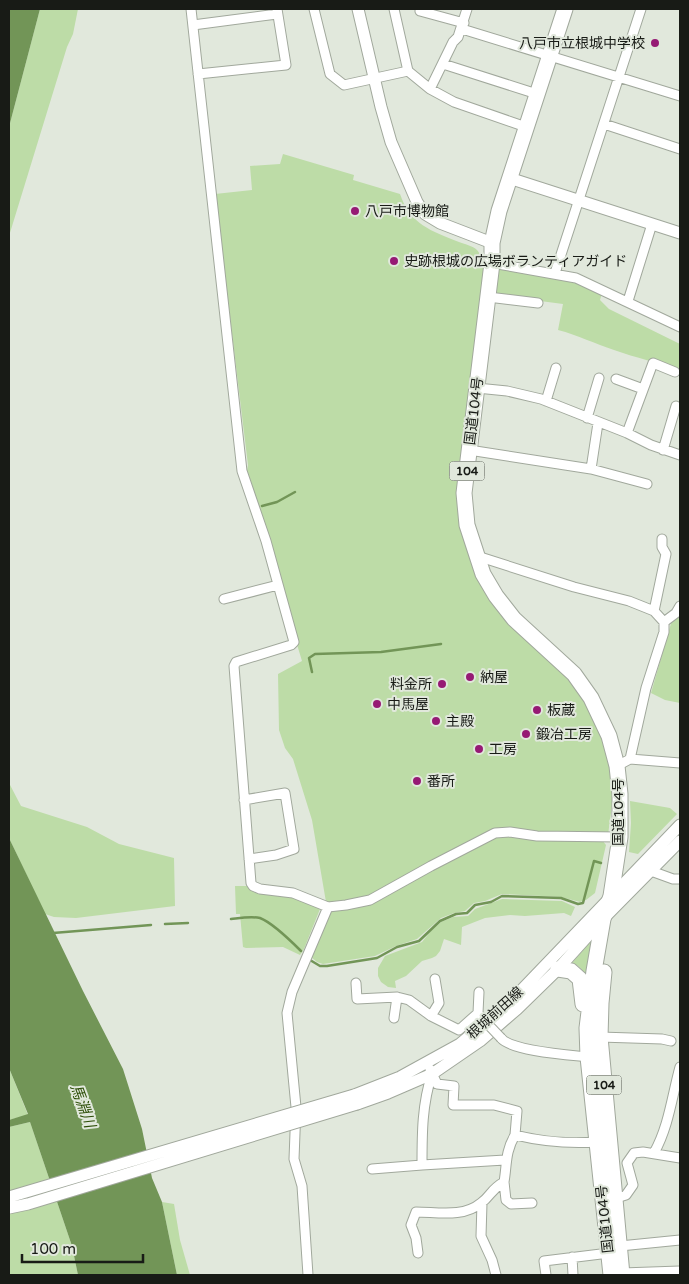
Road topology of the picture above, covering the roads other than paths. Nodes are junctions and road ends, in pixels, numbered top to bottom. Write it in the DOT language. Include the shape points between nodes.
graph roads {
  1 [pos="191,9"];
  2 [pos="314,9"];
  3 [pos="358,9"];
  4 [pos="394,9"];
  5 [pos="421,9"];
  6 [pos="467,9"];
  7 [pos="565,9"];
  8 [pos="641,9"];
  9 [pos="277,11"];
  10 [pos="193,25"];
  11 [pos="463,26"];
  12 [pos="549,56"];
  13 [pos="442,64"];
  14 [pos="408,71"];
  15 [pos="198,74"];
  16 [pos="619,77"];
  17 [pos="374,78"];
  18 [pos="430,89"];
  19 [pos="536,94"];
  20 [pos="680,96"];
  21 [pos="604,124"];
  22 [pos="526,127"];
  23 [pos="680,149"];
  24 [pos="509,178"];
  25 [pos="578,201"];
  26 [pos="652,224"];
  27 [pos="680,233"];
  28 [pos="492,243"];
  29 [pos="492,263"];
  30 [pos="555,273"];
  31 [pos="488,297"];
  32 [pos="628,301"];
  33 [pos="538,303"];
  34 [pos="680,327"];
  35 [pos="556,368"];
  36 [pos="676,372"];
  37 [pos="599,378"];
  38 [pos="616,379"];
  39 [pos="477,388"];
  40 [pos="643,389"];
  41 [pos="546,401"];
  42 [pos="676,406"];
  43 [pos="587,418"];
  44 [pos="598,422"];
  45 [pos="627,433"];
  46 [pos="469,450"];
  47 [pos="663,450"];
  48 [pos="680,455"];
  49 [pos="591,469"];
  50 [pos="647,484"];
  51 [pos="662,539"];
  52 [pos="477,556"];
  53 [pos="278,585"];
  54 [pos="224,599"];
  55 [pos="680,606"];
  56 [pos="654,611"];
  57 [pos="664,622"];
  58 [pos="623,762"];
  59 [pos="680,763"];
  60 [pos="244,800"];
  61 [pos="680,825"];
  62 [pos="620,837"];
  63 [pos="680,841"];
  64 [pos="249,859"];
  65 [pos="651,871"];
  66 [pos="680,879"];
  67 [pos="328,907"];
  68 [pos="609,908"];
  69 [pos="558,969"];
  70 [pos="435,979"];
  71 [pos="356,983"];
  72 [pos="480,992"];
  73 [pos="397,997"];
  74 [pos="479,1014"];
  75 [pos="431,1016"];
  76 [pos="394,1018"];
  77 [pos="587,1028"];
  78 [pos="600,1037"];
  79 [pos="671,1041"];
  80 [pos="588,1057"];
  81 [pos="680,1067"];
  82 [pos="430,1069"];
  83 [pos="356,1100"];
  84 [pos="515,1135"];
  85 [pos="597,1142"];
  86 [pos="654,1154"];
  87 [pos="680,1158"];
  88 [pos="505,1160"];
  89 [pos="422,1165"];
  90 [pos="372,1169"];
  91 [pos="504,1182"];
  92 [pos="9,1197"];
  93 [pos="609,1199"];
  94 [pos="482,1203"];
  95 [pos="532,1203"];
  96 [pos="9,1208"];
  97 [pos="680,1240"];
  98 [pos="614,1249"];
  99 [pos="418,1253"];
  100 [pos="572,1258"];
  101 [pos="680,1270"];
  102 [pos="618,1274"];
  103 [pos="308,1275"];
  104 [pos="496,1275"];
  105 [pos="546,1275"];
  106 [pos="573,1275"];
  1 -- 10 [label="street"];
  2 -- 17 [label="street" via="330,74 344,85"];
  3 -- 17 [label="street"];
  4 -- 14 [label="street"];
  5 -- 11 [label="street"];
  6 -- 11 [label="street"];
  7 -- 12 [label="highway, 国道104号 / 104"];
  8 -- 16 [label="street"];
  9 -- 10 [label="street"];
  9 -- 15 [label="street" via="286,65"];
  10 -- 15 [label="street"];
  11 -- 12 [label="street"];
  11 -- 13 [label="street"];
  12 -- 16 [label="street"];
  12 -- 19 [label="highway, 国道104号 / 104"];
  13 -- 18 [label="street"];
  13 -- 19 [label="street"];
  14 -- 17 [label="street"];
  14 -- 18 [label="street"];
  15 -- 53 [label="street" via="242,471 264,532"];
  16 -- 20 [label="street"];
  16 -- 21 [label="street"];
  17 -- 28 [label="street" via="392,142 416,202 425,214 440,223"];
  18 -- 22 [label="street" via="483,114"];
  19 -- 22 [label="highway, 国道104号 / 104"];
  21 -- 23 [label="street"];
  21 -- 25 [label="street"];
  22 -- 24 [label="highway, 国道104号 / 104"];
  24 -- 25 [label="street"];
  24 -- 28 [label="highway, 国道104号 / 104"];
  25 -- 26 [label="street"];
  25 -- 30 [label="street"];
  26 -- 27 [label="street"];
  26 -- 32 [label="street"];
  28 -- 29 [label="highway, 国道104号 / 104"];
  29 -- 30 [label="street"];
  29 -- 31 [label="highway, 国道104号 / 104"];
  30 -- 32 [label="street" via="576,278"];
  31 -- 33 [label="street"];
  31 -- 39 [label="highway, 国道104号 / 104"];
  32 -- 34 [label="street"];
  35 -- 41 [label="street"];
  36 -- 40 [label="street" via="653,363"];
  37 -- 43 [label="street"];
  38 -- 40 [label="street"];
  39 -- 41 [label="street" via="507,391"];
  39 -- 46 [label="highway, 国道104号 / 104"];
  40 -- 45 [label="street"];
  41 -- 43 [label="street"];
  42 -- 47 [label="street"];
  43 -- 44 [label="street"];
  44 -- 45 [label="street"];
  44 -- 49 [label="street"];
  45 -- 47 [label="street"];
  46 -- 49 [label="street"];
  46 -- 52 [label="highway, 国道104号 / 104" via="464,493 467,525"];
  47 -- 48 [label="street"];
  49 -- 50 [label="street"];
  51 -- 56 [label="street" via="666,554"];
  52 -- 56 [label="street"];
  52 -- 58 [label="highway, 国道104号 / 104" via="496,596 514,619 574,674 591,698"];
  53 -- 54 [label="street"];
  53 -- 60 [label="street" via="294,642 291,646 236,662 234,666"];
  55 -- 57 [label="street"];
  56 -- 57 [label="street"];
  57 -- 58 [label="street" via="664,632"];
  58 -- 59 [label="street"];
  58 -- 62 [label="highway, 国道104号 / 104"];
  60 -- 64 [label="street"];
  60 -- 64 [label="street" via="285,794 294,849"];
  61 -- 68 [label="street"];
  62 -- 67 [label="street" via="495,833 370,900"];
  62 -- 68 [label="highway, 国道104号 / 104"];
  63 -- 65 [label="street"];
  64 -- 67 [label="street" via="253,886 293,893"];
  65 -- 66 [label="street"];
  65 -- 68 [label="street"];
  67 -- 103 [label="street" via="286,1013 296,1107 294,1159 302,1186"];
  68 -- 69 [label="street, 根城前田線"];
  68 -- 77 [label="highway, 国道104号 / 104" via="594,971"];
  68 -- 78 [label="highway, 国道104号 / 104" via="612,926 603,978"];
  68 -- 82 [label="street, 根城前田線" via="510,1002"];
  69 -- 77 [label="highway" via="571,970 580,978"];
  69 -- 82 [label="street, 根城前田線" via="480,1041"];
  70 -- 75 [label="street" via="439,1003"];
  71 -- 73 [label="street" via="357,999"];
  72 -- 74 [label="street"];
  73 -- 75 [label="street" via="409,1000"];
  73 -- 76 [label="street"];
  74 -- 75 [label="street" via="459,1030"];
  74 -- 80 [label="street, bridge" via="505,1043"];
  77 -- 80 [label="highway, 国道104号 / 104"];
  78 -- 79 [label="street"];
  78 -- 93 [label="highway, 国道104号 / 104"];
  80 -- 85 [label="highway, 国道104号 / 104"];
  81 -- 86 [label="street" via="668,1122"];
  82 -- 83 [label="street, 根城前田線" via="400,1077"];
  82 -- 84 [label="street" via="437,1084 454,1086 453,1105 494,1105 517,1111"];
  82 -- 89 [label="street" via="422,1121"];
  83 -- 92 [label="street, bridge"];
  83 -- 96 [label="street, bridge"];
  84 -- 85 [label="street" via="571,1144"];
  84 -- 88 [label="street"];
  85 -- 93 [label="highway, 国道104号 / 104"];
  86 -- 87 [label="street"];
  86 -- 93 [label="street" via="634,1153 627,1163 633,1185 626,1195"];
  88 -- 89 [label="street"];
  88 -- 91 [label="street"];
  89 -- 90 [label="street"];
  91 -- 94 [label="street" via="494,1188"];
  91 -- 95 [label="street" via="506,1200 511,1204"];
  93 -- 98 [label="highway, 国道104号 / 104"];
  94 -- 99 [label="street" via="463,1212 416,1212 411,1225"];
  94 -- 104 [label="street" via="481,1236"];
  97 -- 98 [label="street"];
  98 -- 100 [label="street"];
  98 -- 102 [label="highway, 国道104号 / 104"];
  100 -- 105 [label="street" via="544,1261"];
  100 -- 106 [label="street"];
  101 -- 102 [label="street"];
}
